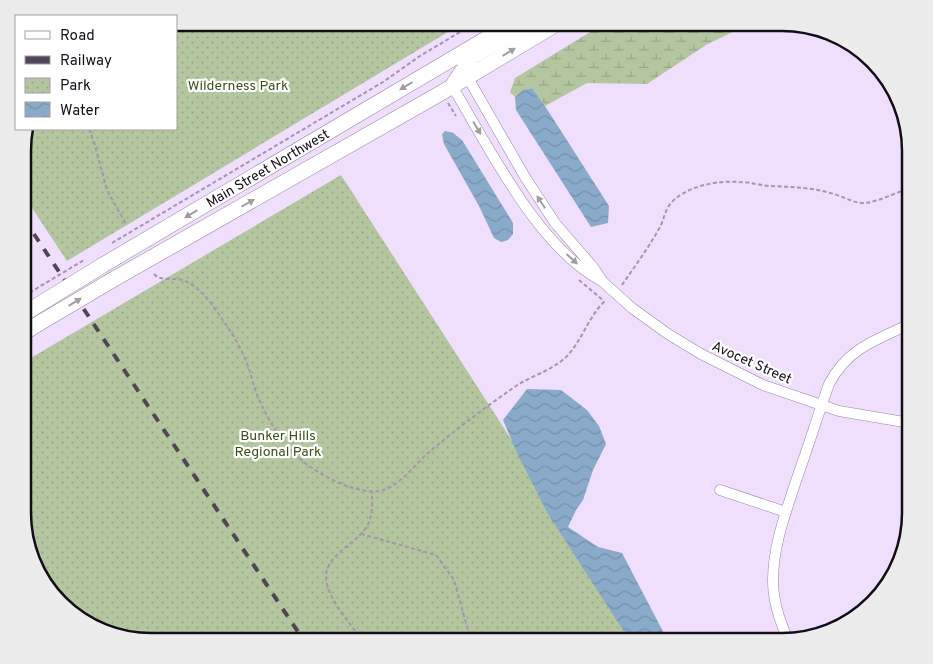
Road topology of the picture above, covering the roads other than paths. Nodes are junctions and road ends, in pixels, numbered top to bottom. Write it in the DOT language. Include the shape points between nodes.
graph roads {
  1 [pos="498,32"];
  2 [pos="516,32"];
  3 [pos="542,32"];
  4 [pos="448,61"];
  5 [pos="465,75"];
  6 [pos="452,86"];
  7 [pos="603,282"];
  8 [pos="31,309"];
  9 [pos="31,328"];
  10 [pos="901,328"];
  11 [pos="821,406"];
  12 [pos="901,422"];
  13 [pos="720,490"];
  14 [pos="786,512"];
  15 [pos="785,633"];
  1 -- 4 [label="main road, Main Street Northwest"];
  2 -- 5 [label="main road, Main Street Northwest" via="472,58"];
  5 -- 3 [label="main road, Main Street Northwest, one-way"];
  4 -- 5 [label="street, Avocet Street"];
  4 -- 8 [label="main road, Main Street Northwest, one-way, bridge"];
  5 -- 6 [label="main road, Main Street Northwest"];
  7 -- 5 [label="street, Avocet Street, one-way" via="555,223 524,177"];
  6 -- 7 [label="street, Avocet Street, one-way" via="518,195 540,225 569,257"];
  9 -- 6 [label="main road, Main Street Northwest, one-way, bridge"];
  7 -- 11 [label="street, Avocet Street" via="649,321 701,354 763,384"];
  10 -- 11 [label="street" via="869,342 846,360 836,371"];
  11 -- 12 [label="street, Avocet Street"];
  11 -- 14 [label="street"];
  13 -- 14 [label="street"];
  14 -- 15 [label="street" via="776,546 773,581 775,601"];
}
